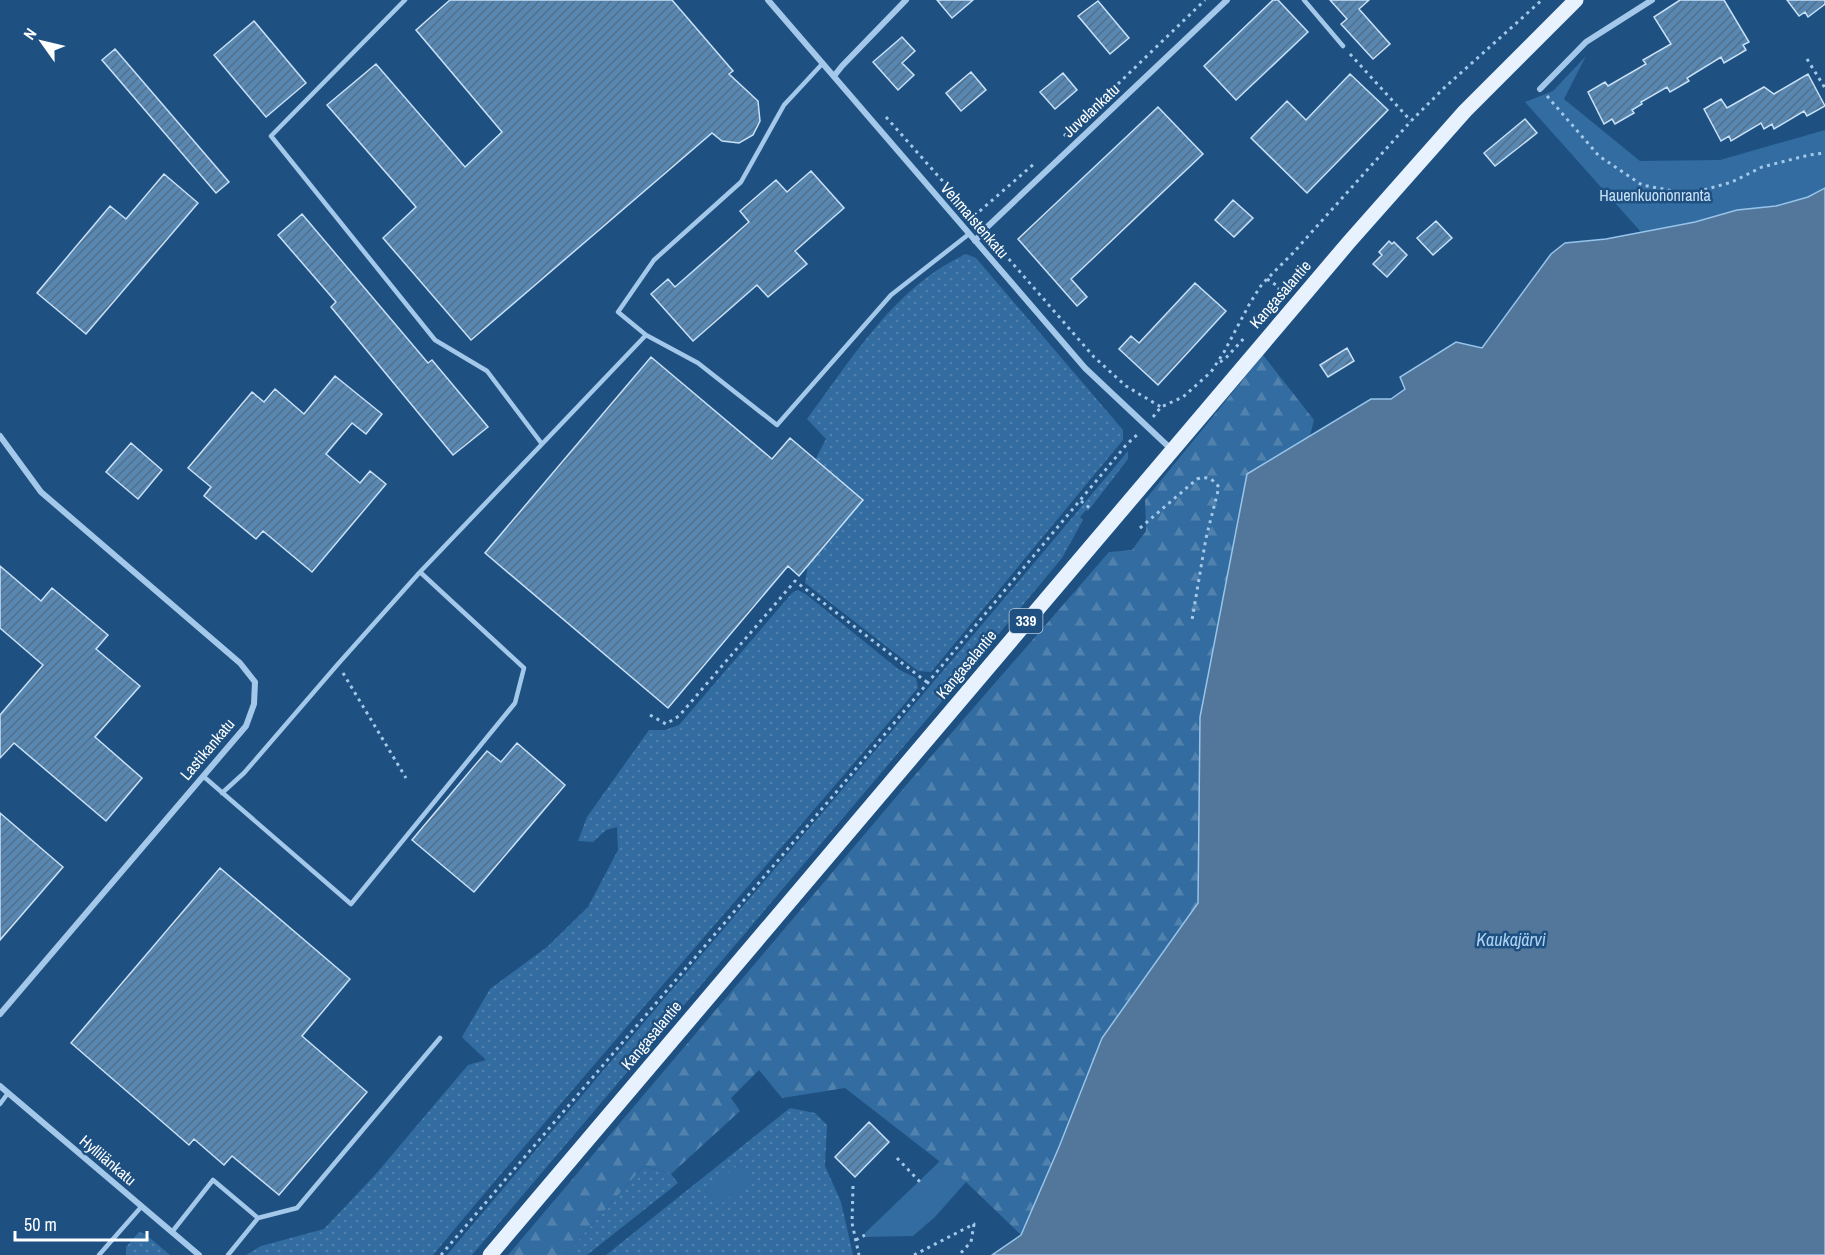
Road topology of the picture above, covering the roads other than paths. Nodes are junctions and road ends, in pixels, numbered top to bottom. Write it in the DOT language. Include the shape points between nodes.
graph roads {
  1 [pos="405,0"];
  2 [pos="768,0"];
  3 [pos="906,0"];
  4 [pos="1227,0"];
  5 [pos="1304,0"];
  6 [pos="1576,0"];
  7 [pos="1652,0"];
  8 [pos="1343,46"];
  9 [pos="823,63"];
  10 [pos="834,76"];
  11 [pos="1540,89"];
  12 [pos="969,234"];
  13 [pos="975,241"];
  14 [pos="646,335"];
  15 [pos="0,436"];
  16 [pos="542,444"];
  17 [pos="1171,449"];
  18 [pos="420,573"];
  19 [pos="202,776"];
  20 [pos="222,793"];
  21 [pos="0,1014"];
  22 [pos="440,1038"];
  23 [pos="0,1086"];
  24 [pos="8,1094"];
  25 [pos="0,1104"];
  26 [pos="142,1206"];
  27 [pos="258,1218"];
  28 [pos="172,1232"];
  29 [pos="99,1255"];
  30 [pos="199,1255"];
  31 [pos="228,1255"];
  32 [pos="490,1255"];
  1 -- 16 [label="lane" via="271,136 435,340 488,371"];
  2 -- 9 [label="street, Vehmaistenkatu"];
  3 -- 10 [label="street"];
  4 -- 13 [label="street, Juvelankatu"];
  5 -- 8 [label="lane"];
  6 -- 17 [label="main road, Kangasalantie / 339" via="1427,153"];
  7 -- 11 [label="street" via="1586,42"];
  9 -- 10 [label="street, Vehmaistenkatu"];
  9 -- 14 [label="lane" via="784,105 741,182 654,260 618,312"];
  10 -- 12 [label="street, Vehmaistenkatu"];
  12 -- 13 [label="street, Vehmaistenkatu"];
  12 -- 14 [label="lane" via="891,294 777,425 698,363"];
  13 -- 17 [label="street, Vehmaistenkatu" via="1085,368"];
  14 -- 16 [label="lane"];
  15 -- 19 [label="street, Lastikankatu" via="40,492 240,663 255,682 254,704 246,726"];
  16 -- 18 [label="lane"];
  17 -- 32 [label="main road, Kangasalantie / 339"];
  18 -- 20 [label="lane"];
  18 -- 20 [label="lane" via="524,668 515,703 351,904"];
  19 -- 20 [label="lane"];
  19 -- 21 [label="street, Lastikankatu"];
  22 -- 27 [label="lane" via="297,1208"];
  23 -- 24 [label="street, Hyllilänkatu"];
  24 -- 25 [label="lane"];
  24 -- 26 [label="street, Hyllilänkatu"];
  26 -- 28 [label="street, Hyllilänkatu"];
  26 -- 29 [label="lane"];
  27 -- 28 [label="lane" via="213,1180"];
  27 -- 31 [label="lane"];
  28 -- 30 [label="street, Hyllilänkatu"];
}
